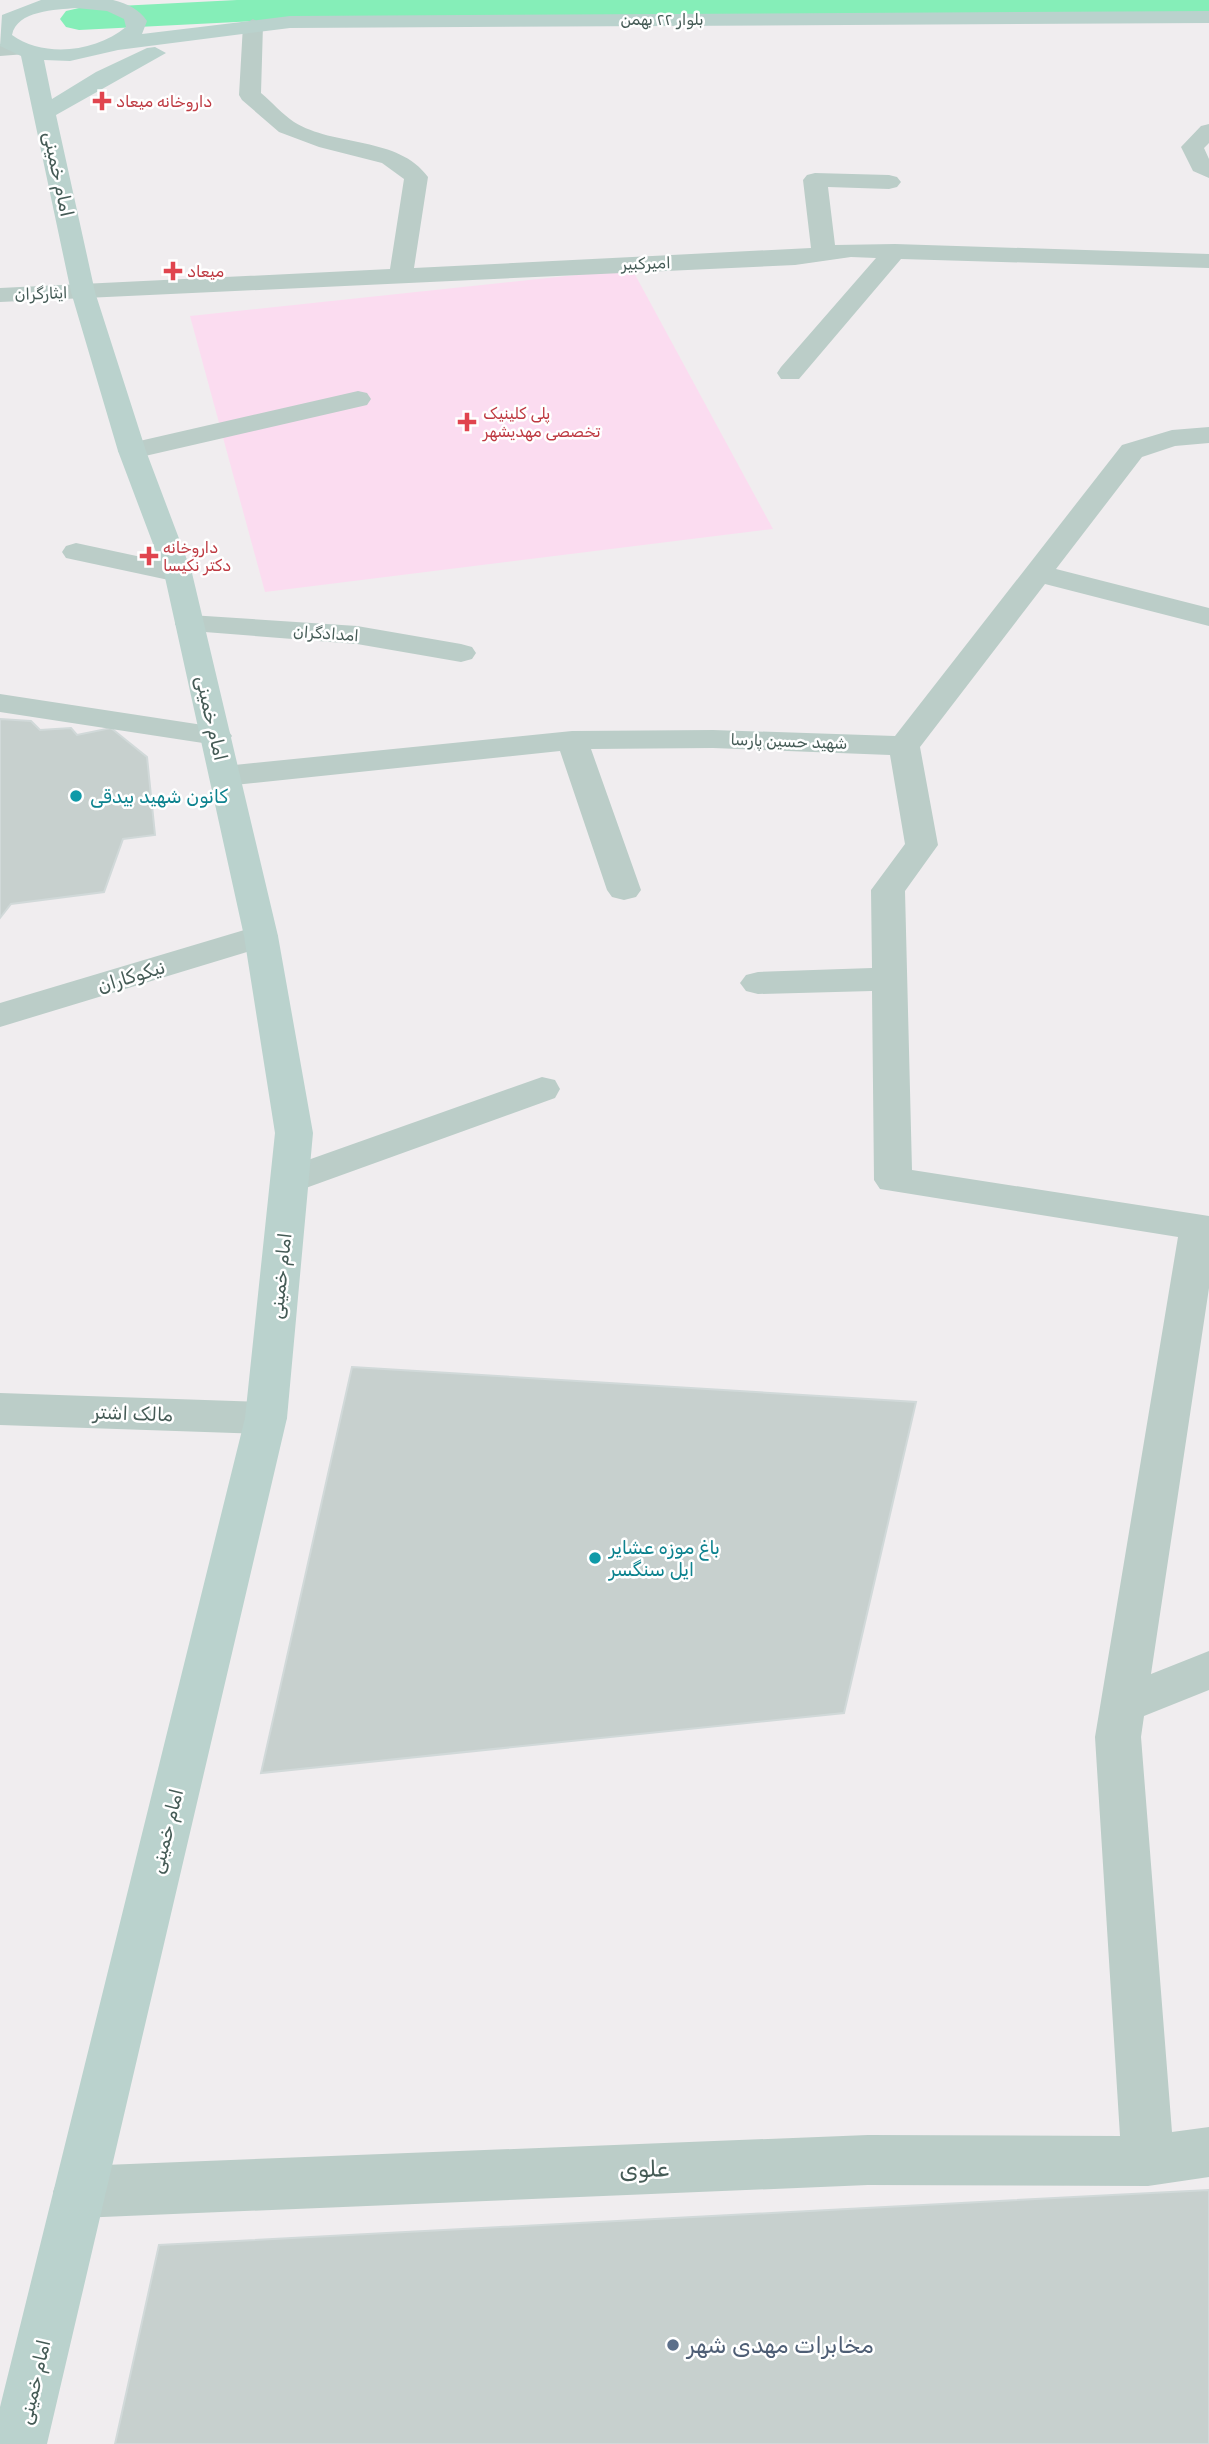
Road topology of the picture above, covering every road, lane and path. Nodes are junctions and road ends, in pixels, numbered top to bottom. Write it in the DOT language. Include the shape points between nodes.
graph roads {
  1 [pos="129,0"];
  2 [pos="91,2"];
  3 [pos="34,4"];
  4 [pos="253,14"];
  5 [pos="1209,18"];
  6 [pos="3,22"];
  7 [pos="227,28"];
  8 [pos="109,47"];
  9 [pos="17,50"];
  10 [pos="46,111"];
  11 [pos="1209,131"];
  12 [pos="1209,172"];
  13 [pos="889,182"];
  14 [pos="895,251"];
  15 [pos="824,254"];
  16 [pos="1209,261"];
  17 [pos="401,276"];
  18 [pos="83,292"];
  19 [pos="0,295"];
  20 [pos="790,373"];
  21 [pos="358,400"];
  22 [pos="1209,435"];
  23 [pos="132,450"];
  24 [pos="76,552"];
  25 [pos="178,573"];
  26 [pos="1038,573"];
  27 [pos="1209,617"];
  28 [pos="190,625"];
  29 [pos="461,653"];
  30 [pos="0,703"];
  31 [pos="216,736"];
  32 [pos="572,740"];
  33 [pos="904,746"];
  34 [pos="225,776"];
  35 [pos="624,890"];
  36 [pos="261,936"];
  37 [pos="890,979"];
  38 [pos="758,983"];
  39 [pos="0,1015"];
  40 [pos="542,1089"];
  41 [pos="290,1180"];
  42 [pos="1204,1222"];
  43 [pos="0,1409"];
  44 [pos="266,1418"];
  45 [pos="1209,1670"];
  46 [pos="1124,1704"];
  47 [pos="1209,2152"];
  48 [pos="1148,2161"];
  49 [pos="79,2192"];
  50 [pos="19,2444"];
  1 -- 2 [label="street"];
  2 -- 3 [label="street"];
  2 -- 8 [label="street, امام خمینی" via="126,11 136,21 136,29"];
  3 -- 6 [label="street"];
  4 -- 5 [label="street, بلوار ۲۲ بهمن" via="281,22"];
  4 -- 7 [label="street, بلوار ۲۲ بهمن"];
  4 -- 17 [label="street" via="250,95 287,127 390,158 416,177"];
  6 -- 9 [label="street, امام خمینی" via="2,37"];
  7 -- 8 [label="street, بلوار ۲۲ بهمن"];
  7 -- 10 [label="street" via="146,55"];
  8 -- 9 [label="street, بلوار ۲۲ بهمن" via="66,54"];
  8 -- 10 [label="street, امام خمینی" via="80,66"];
  9 -- 10 [label="street, امام خمینی"];
  10 -- 18 [label="street, امام خمینی"];
  11 -- 12 [label="street" via="1192,147"];
  13 -- 15 [label="street" via="815,180"];
  14 -- 15 [label="street, امیرکبیر"];
  14 -- 16 [label="street, امیرکبیر"];
  14 -- 20 [label="street"];
  15 -- 17 [label="street, امیرکبیر"];
  17 -- 18 [label="street, امیرکبیر"];
  18 -- 19 [label="street, ایثارگران"];
  18 -- 23 [label="street, امام خمینی"];
  21 -- 23 [label="street"];
  22 -- 26 [label="street" via="1172,438 1132,451"];
  23 -- 25 [label="street, امام خمینی"];
  24 -- 25 [label="street"];
  25 -- 28 [label="street, امام خمینی"];
  26 -- 27 [label="street"];
  26 -- 33 [label="street"];
  28 -- 29 [label="street, امدادگران" via="357,635"];
  28 -- 31 [label="street, امام خمینی"];
  30 -- 31 [label="street"];
  31 -- 34 [label="street, امام خمینی"];
  32 -- 33 [label="street, شهید حسین پارسا" via="713,738"];
  32 -- 34 [label="street, شهید حسین پارسا"];
  32 -- 35 [label="street"];
  33 -- 37 [label="street" via="922,845 888,890"];
  34 -- 36 [label="street, امام خمینی"];
  36 -- 39 [label="street, نیکوکاران"];
  36 -- 41 [label="street, امام خمینی" via="294,1133"];
  37 -- 38 [label="street"];
  37 -- 42 [label="street" via="893,1180"];
  40 -- 41 [label="street"];
  41 -- 44 [label="street, امام خمینی"];
  42 -- 46 [label="street"];
  43 -- 44 [label="street, مالک اشتر"];
  44 -- 49 [label="street, امام خمینی"];
  45 -- 46 [label="street"];
  46 -- 48 [label="street" via="1118,1737"];
  47 -- 48 [label="street, علوی"];
  48 -- 49 [label="street, علوی" via="868,2160"];
  49 -- 50 [label="street, امام خمینی"];
}
